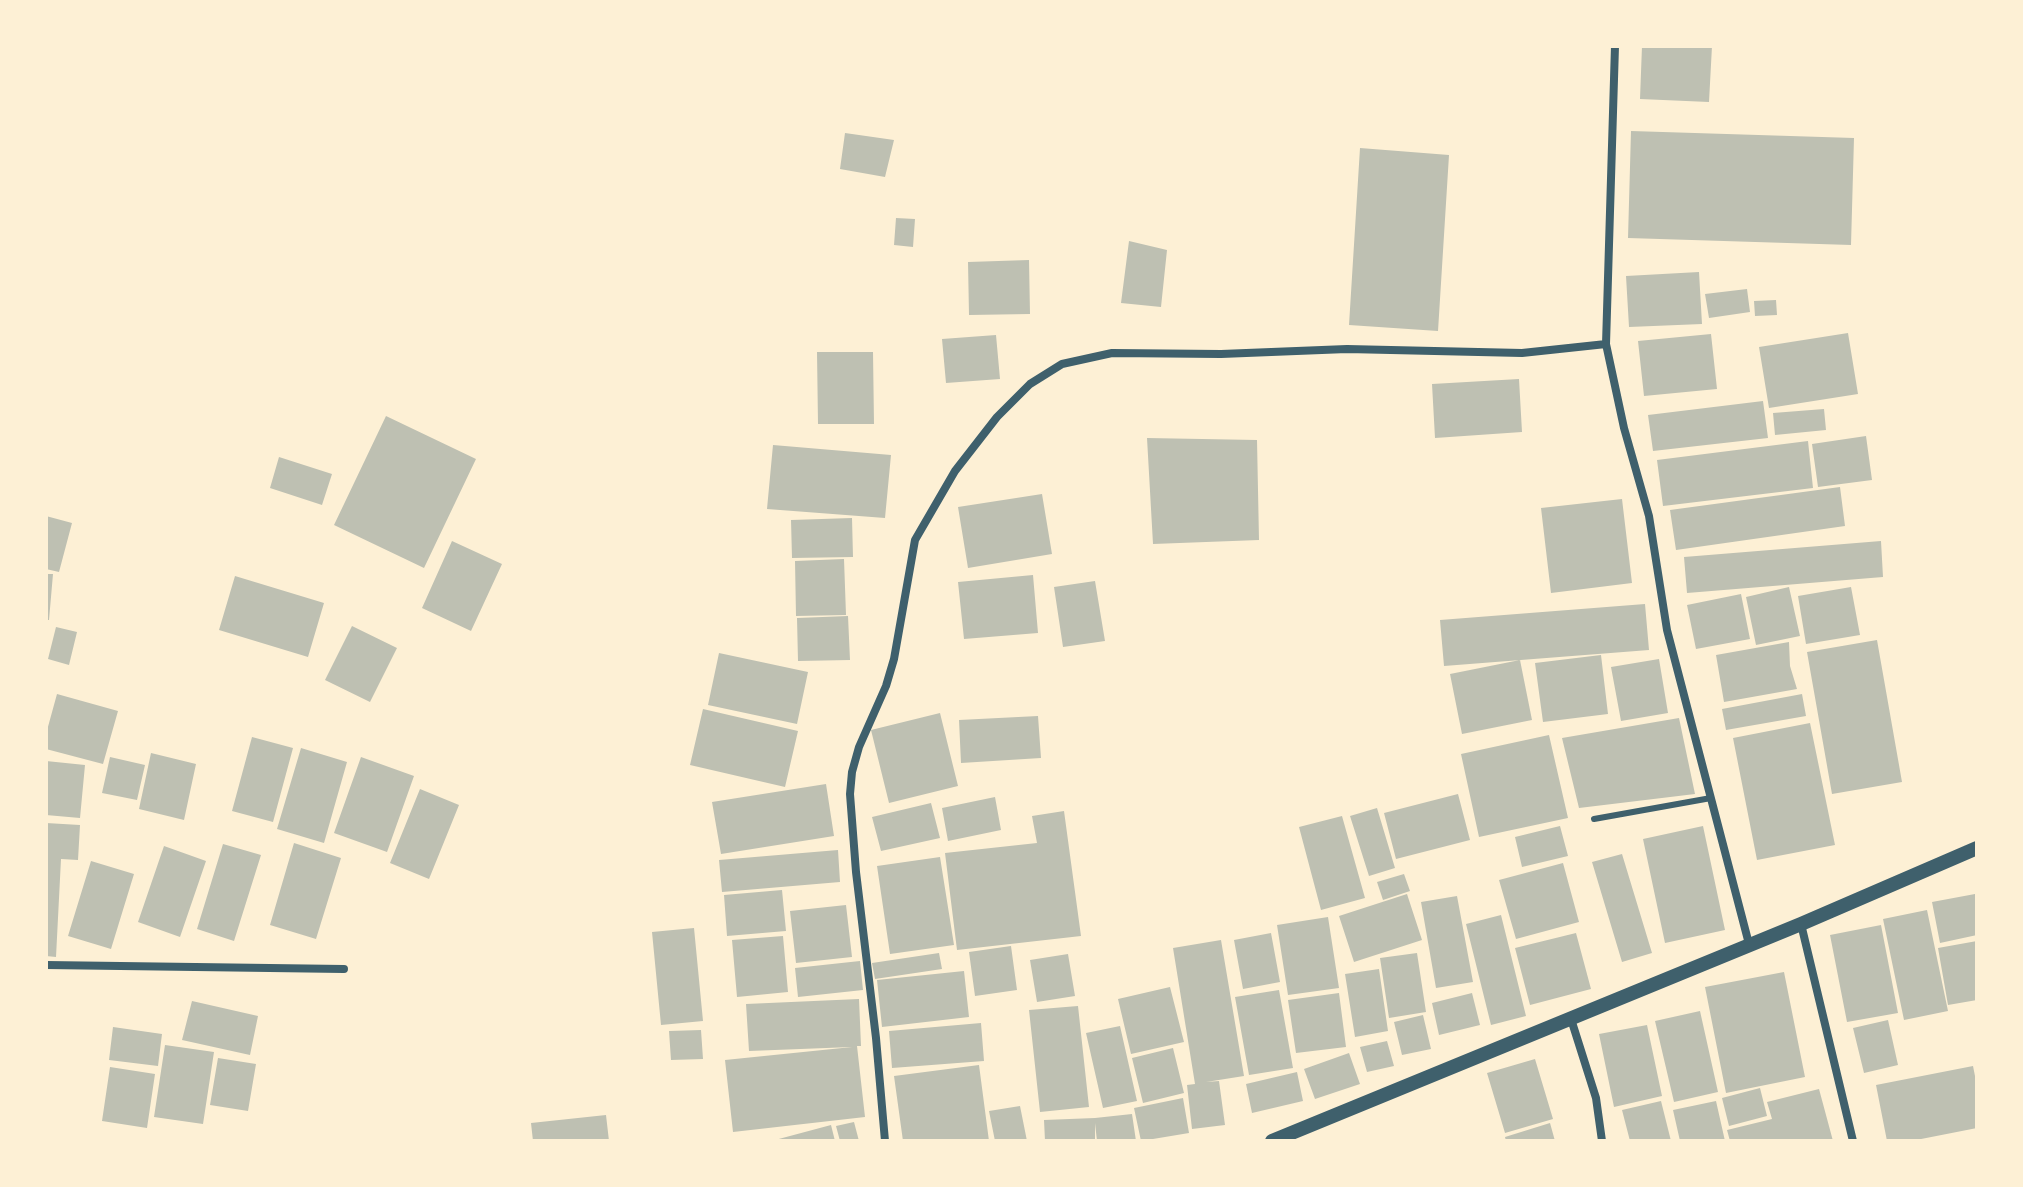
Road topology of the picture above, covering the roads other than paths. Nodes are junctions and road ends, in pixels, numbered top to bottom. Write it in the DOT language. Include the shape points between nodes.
graph roads {
  1 [pos="1615,46"];
  2 [pos="1606,344"];
  3 [pos="1711,798"];
  4 [pos="1594,819"];
  5 [pos="1977,848"];
  6 [pos="1801,924"];
  7 [pos="1749,944"];
  8 [pos="46,965"];
  9 [pos="344,969"];
  10 [pos="1571,1019"];
  11 [pos="885,1141"];
  12 [pos="1272,1141"];
  13 [pos="1602,1141"];
  14 [pos="1853,1141"];
  1 -- 2 [label="street"];
  2 -- 3 [label="street" via="1649,516 1667,630"];
  2 -- 11 [label="street" via="1522,353 1112,353 1062,364 1030,384 997,417 955,471 915,540 894,659 852,772 856,872"];
  3 -- 4 [label="lane"];
  3 -- 7 [label="street"];
  5 -- 6 [label="street"];
  6 -- 7 [label="street"];
  6 -- 14 [label="street"];
  7 -- 10 [label="street"];
  8 -- 9 [label="street"];
  10 -- 12 [label="street"];
  10 -- 13 [label="street" via="1596,1098"];
}
